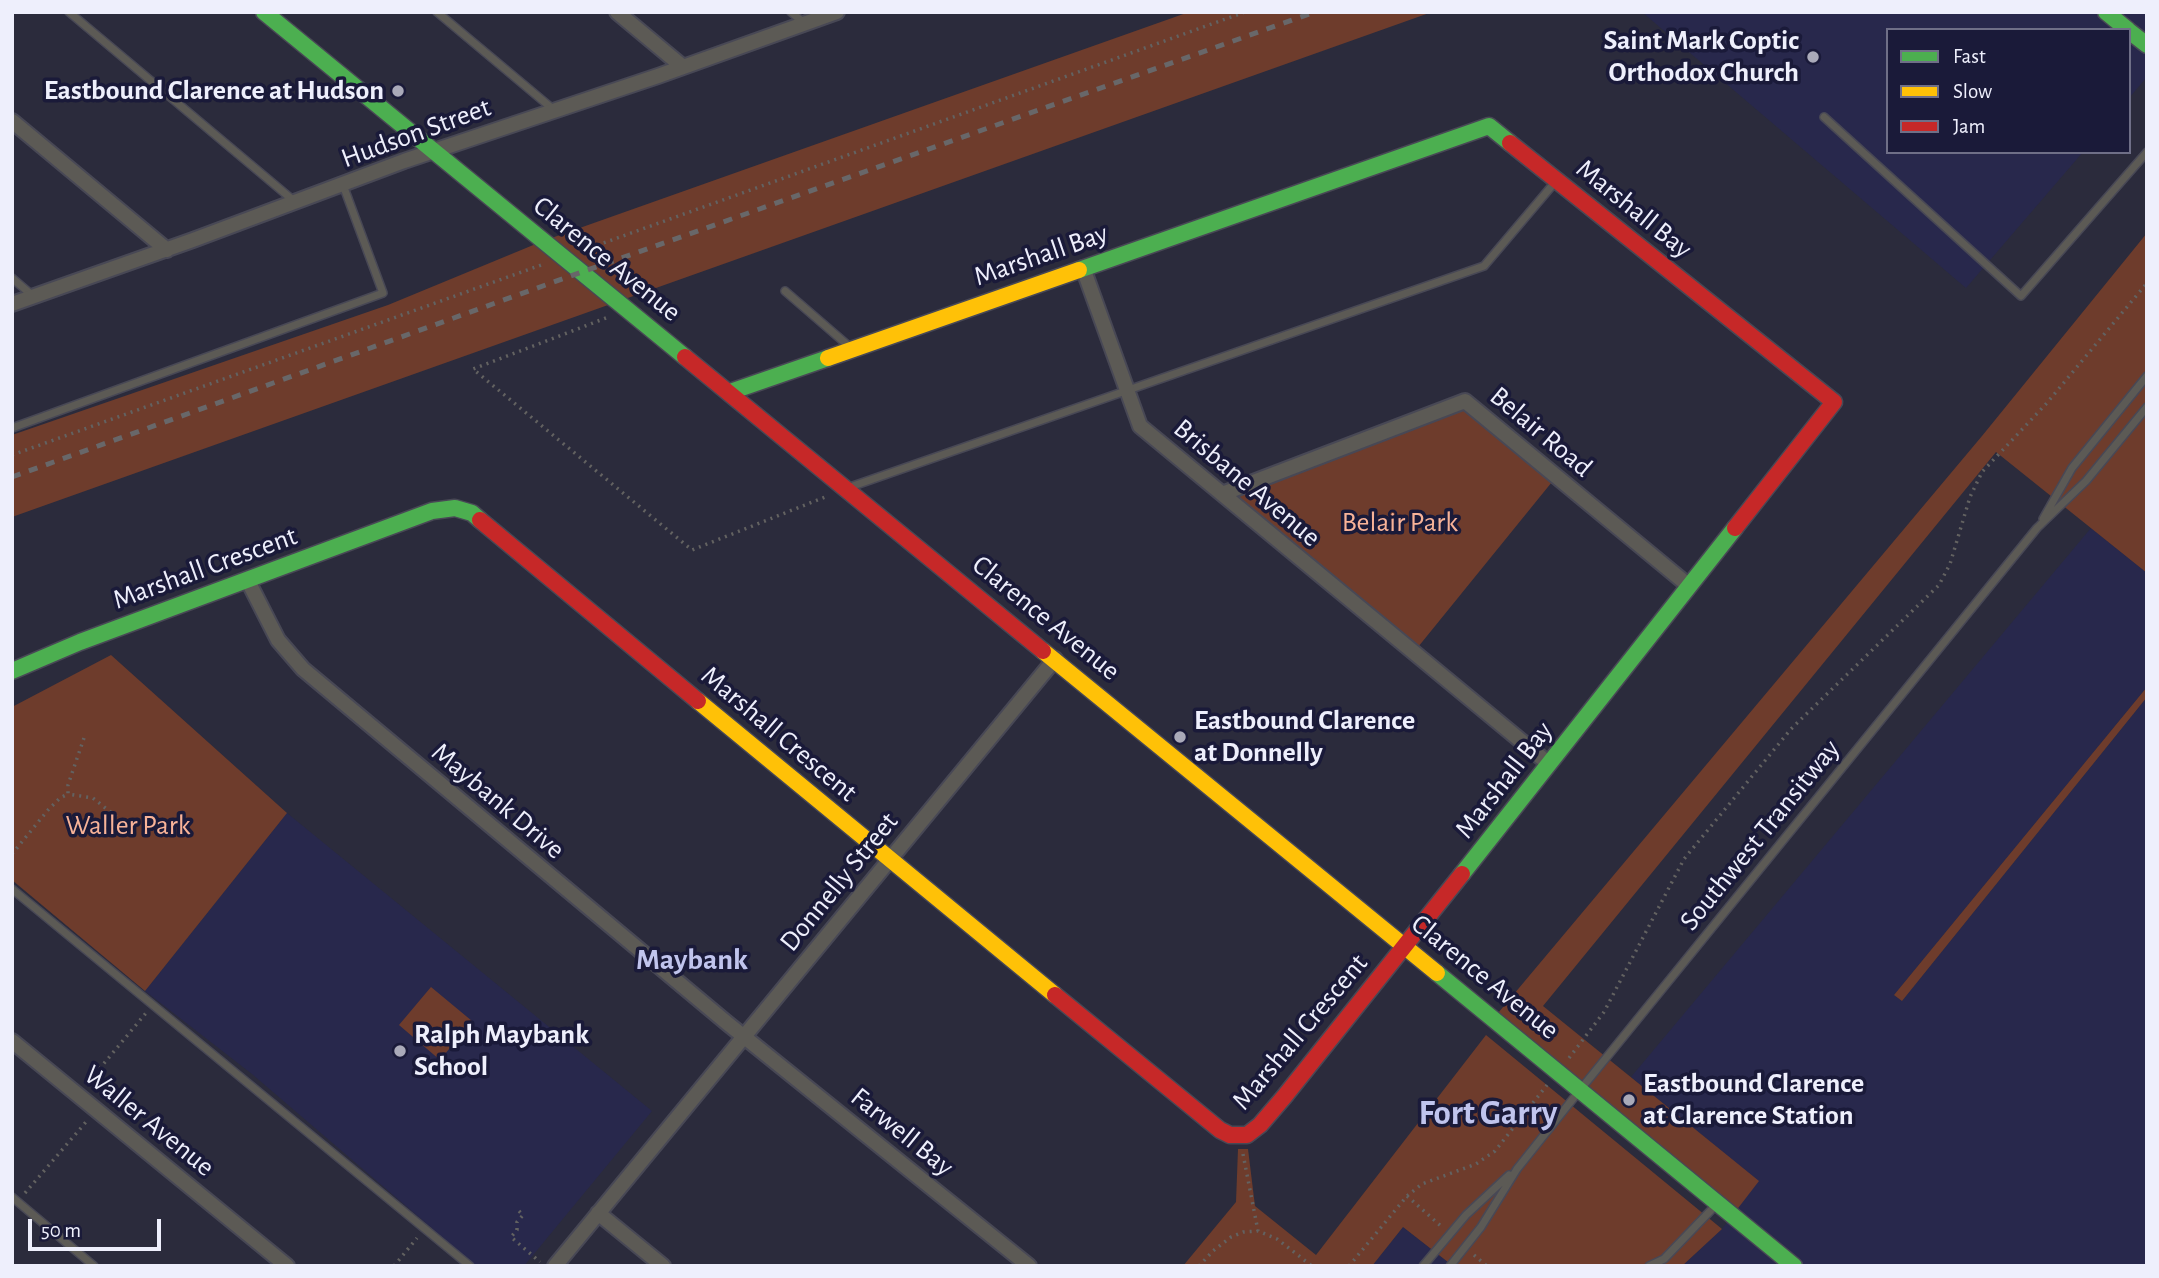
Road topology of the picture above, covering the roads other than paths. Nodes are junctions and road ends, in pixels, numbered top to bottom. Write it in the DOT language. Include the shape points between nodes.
graph roads {
  1 [pos="69,12"];
  2 [pos="264,12"];
  3 [pos="437,12"];
  4 [pos="617,12"];
  5 [pos="792,12"];
  6 [pos="837,12"];
  7 [pos="2106,12"];
  8 [pos="805,23"];
  9 [pos="2126,28"];
  10 [pos="2131,32"];
  11 [pos="2147,45"];
  12 [pos="683,67"];
  13 [pos="554,110"];
  14 [pos="1824,117"];
  15 [pos="12,121"];
  16 [pos="432,152"];
  17 [pos="2147,152"];
  18 [pos="1556,180"];
  19 [pos="343,185"];
  20 [pos="296,202"];
  21 [pos="167,250"];
  22 [pos="1083,268"];
  23 [pos="12,278"];
  24 [pos="785,290"];
  25 [pos="34,296"];
  26 [pos="12,304"];
  27 [pos="852,349"];
  28 [pos="2147,376"];
  29 [pos="730,392"];
  30 [pos="1126,392"];
  31 [pos="2147,407"];
  32 [pos="12,428"];
  33 [pos="847,488"];
  34 [pos="1222,494"];
  35 [pos="2037,528"];
  36 [pos="248,581"];
  37 [pos="1689,586"];
  38 [pos="1055,659"];
  39 [pos="12,671"];
  40 [pos="1549,764"];
  41 [pos="888,859"];
  42 [pos="12,890"];
  43 [pos="1405,947"];
  44 [pos="744,1037"];
  45 [pos="12,1041"];
  46 [pos="1580,1090"];
  47 [pos="1517,1169"];
  48 [pos="15,1199"];
  49 [pos="1718,1203"];
  50 [pos="598,1213"];
  51 [pos="94,1266"];
  52 [pos="287,1266"];
  53 [pos="471,1266"];
  54 [pos="555,1266"];
  55 [pos="663,1266"];
  56 [pos="1029,1266"];
  57 [pos="1423,1266"];
  58 [pos="1450,1266"];
  59 [pos="1649,1266"];
  60 [pos="1794,1266"];
  1 -- 20 [label="lane"];
  2 -- 16 [label="street, Clarence Avenue"];
  3 -- 13 [label="lane"];
  4 -- 12 [label="street"];
  5 -- 8 [label="lane"];
  6 -- 8 [label="street, Hudson Street"];
  7 -- 9 [label="street"];
  8 -- 12 [label="street, Hudson Street"];
  10 -- 11 [label="street"];
  12 -- 13 [label="street, Hudson Street"];
  13 -- 16 [label="street, Hudson Street"];
  14 -- 17 [label="lane" via="2021,296"];
  15 -- 21 [label="street"];
  16 -- 19 [label="street, Hudson Street"];
  16 -- 29 [label="street, Clarence Avenue"];
  18 -- 22 [label="street, Marshall Bay" via="1489,126"];
  18 -- 30 [label="lane" via="1484,265"];
  18 -- 37 [label="street, Marshall Bay" via="1834,402"];
  19 -- 20 [label="street, Hudson Street"];
  19 -- 32 [label="lane" via="383,293"];
  20 -- 21 [label="street, Hudson Street"];
  21 -- 25 [label="street, Hudson Street"];
  22 -- 27 [label="street, Marshall Bay"];
  22 -- 30 [label="street, Brisbane Avenue"];
  23 -- 25 [label="lane"];
  24 -- 27 [label="lane"];
  25 -- 26 [label="street, Hudson Street"];
  27 -- 29 [label="street, Marshall Bay"];
  28 -- 35 [label="lane, Southwest Transitway" via="2072,468"];
  29 -- 33 [label="street, Clarence Avenue"];
  30 -- 33 [label="lane"];
  30 -- 34 [label="street, Brisbane Avenue" via="1140,426"];
  31 -- 35 [label="lane, Southwest Transitway" via="2087,481"];
  33 -- 38 [label="street, Clarence Avenue"];
  34 -- 37 [label="street, Belair Road" via="1465,401"];
  34 -- 40 [label="street, Brisbane Avenue"];
  35 -- 46 [label="lane, Southwest Transitway"];
  36 -- 39 [label="street, Marshall Crescent"];
  36 -- 41 [label="street, Marshall Crescent" via="432,511 455,508 472,513"];
  36 -- 44 [label="street, Maybank Drive" via="278,640 303,669"];
  37 -- 40 [label="street, Marshall Bay"];
  38 -- 41 [label="street, Donnelly Street"];
  38 -- 43 [label="street, Clarence Avenue"];
  40 -- 43 [label="street, Marshall Bay"];
  41 -- 43 [label="street, Marshall Crescent" via="1230,1135 1247,1135 1260,1125"];
  41 -- 44 [label="street, Donnelly Street"];
  42 -- 53 [label="lane"];
  43 -- 46 [label="street, Clarence Avenue"];
  44 -- 50 [label="street, Donnelly Street"];
  44 -- 56 [label="street, Farwell Bay"];
  45 -- 52 [label="street, Waller Avenue"];
  46 -- 47 [label="lane, Southwest Transitway"];
  46 -- 49 [label="street, Clarence Avenue"];
  47 -- 57 [label="lane, Southwest Transitway" via="1466,1215"];
  47 -- 58 [label="lane, Southwest Transitway"];
  48 -- 51 [label="lane"];
  49 -- 59 [label="lane" via="1664,1258"];
  49 -- 60 [label="street, Clarence Avenue"];
  50 -- 54 [label="street, Donnelly Street"];
  50 -- 55 [label="street"];
}
